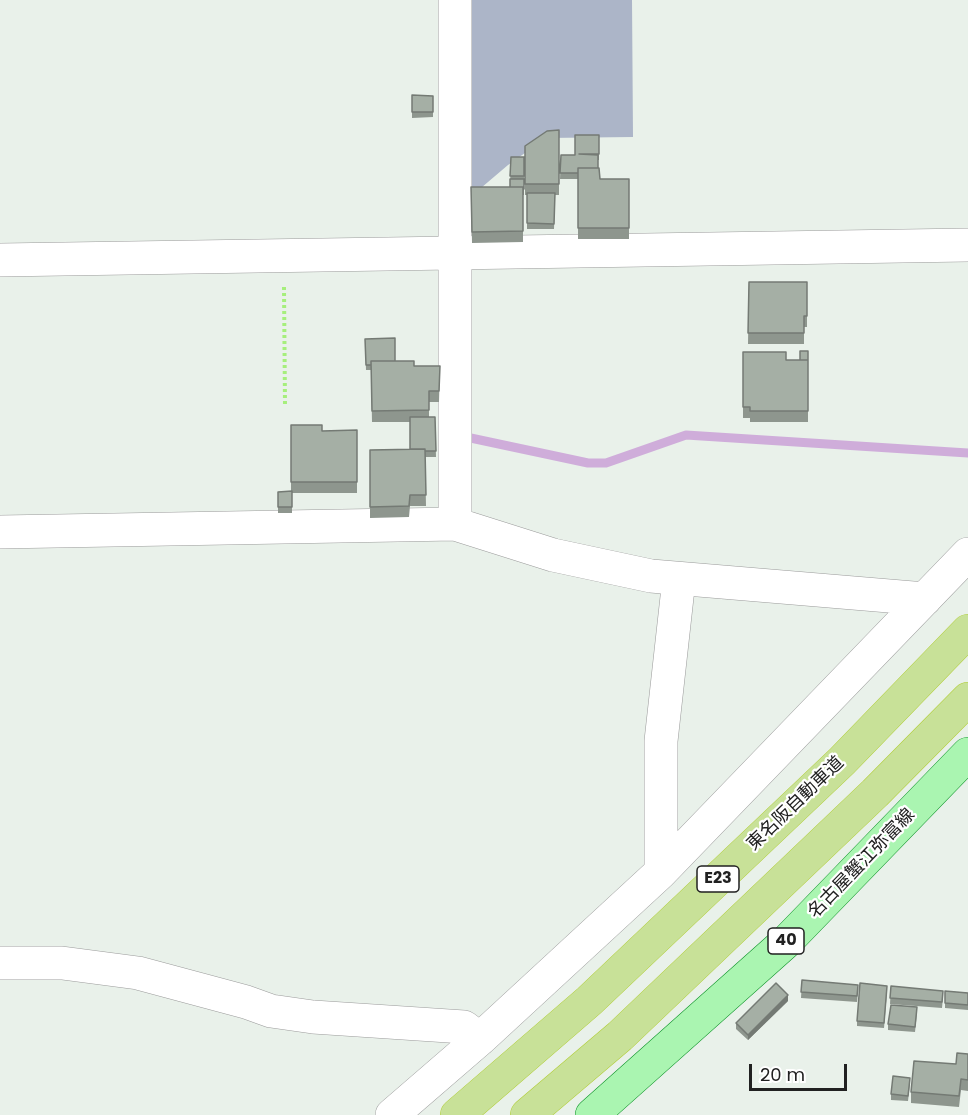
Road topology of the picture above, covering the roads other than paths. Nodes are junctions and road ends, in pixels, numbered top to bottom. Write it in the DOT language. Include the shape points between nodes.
graph roads {
  1 [pos="455,0"];
  2 [pos="968,245"];
  3 [pos="454,253"];
  4 [pos="0,260"];
  5 [pos="455,524"];
  6 [pos="0,532"];
  7 [pos="968,554"];
  8 [pos="679,579"];
  9 [pos="926,599"];
  10 [pos="968,631"];
  11 [pos="968,699"];
  12 [pos="968,754"];
  13 [pos="661,872"];
  14 [pos="0,963"];
  15 [pos="480,1039"];
  16 [pos="392,1115"];
  17 [pos="456,1115"];
  18 [pos="527,1115"];
  19 [pos="592,1115"];
  1 -- 3 [label="street"];
  2 -- 3 [label="street"];
  3 -- 4 [label="street"];
  3 -- 5 [label="street"];
  5 -- 6 [label="street"];
  5 -- 8 [label="street" via="553,555"];
  7 -- 9 [label="street"];
  8 -- 9 [label="street"];
  8 -- 13 [label="street" via="661,741"];
  9 -- 13 [label="street"];
  10 -- 17 [label="highway, 東名阪自動車道 / E23" via="842,761 589,1001"];
  11 -- 18 [label="highway, E23" via="620,1036"];
  12 -- 19 [label="main road, 名古屋蟹江弥富線 / 40" via="787,941"];
  13 -- 15 [label="street"];
  14 -- 15 [label="street" via="62,963 138,973 271,1011 464,1027"];
  15 -- 16 [label="street"];
}
